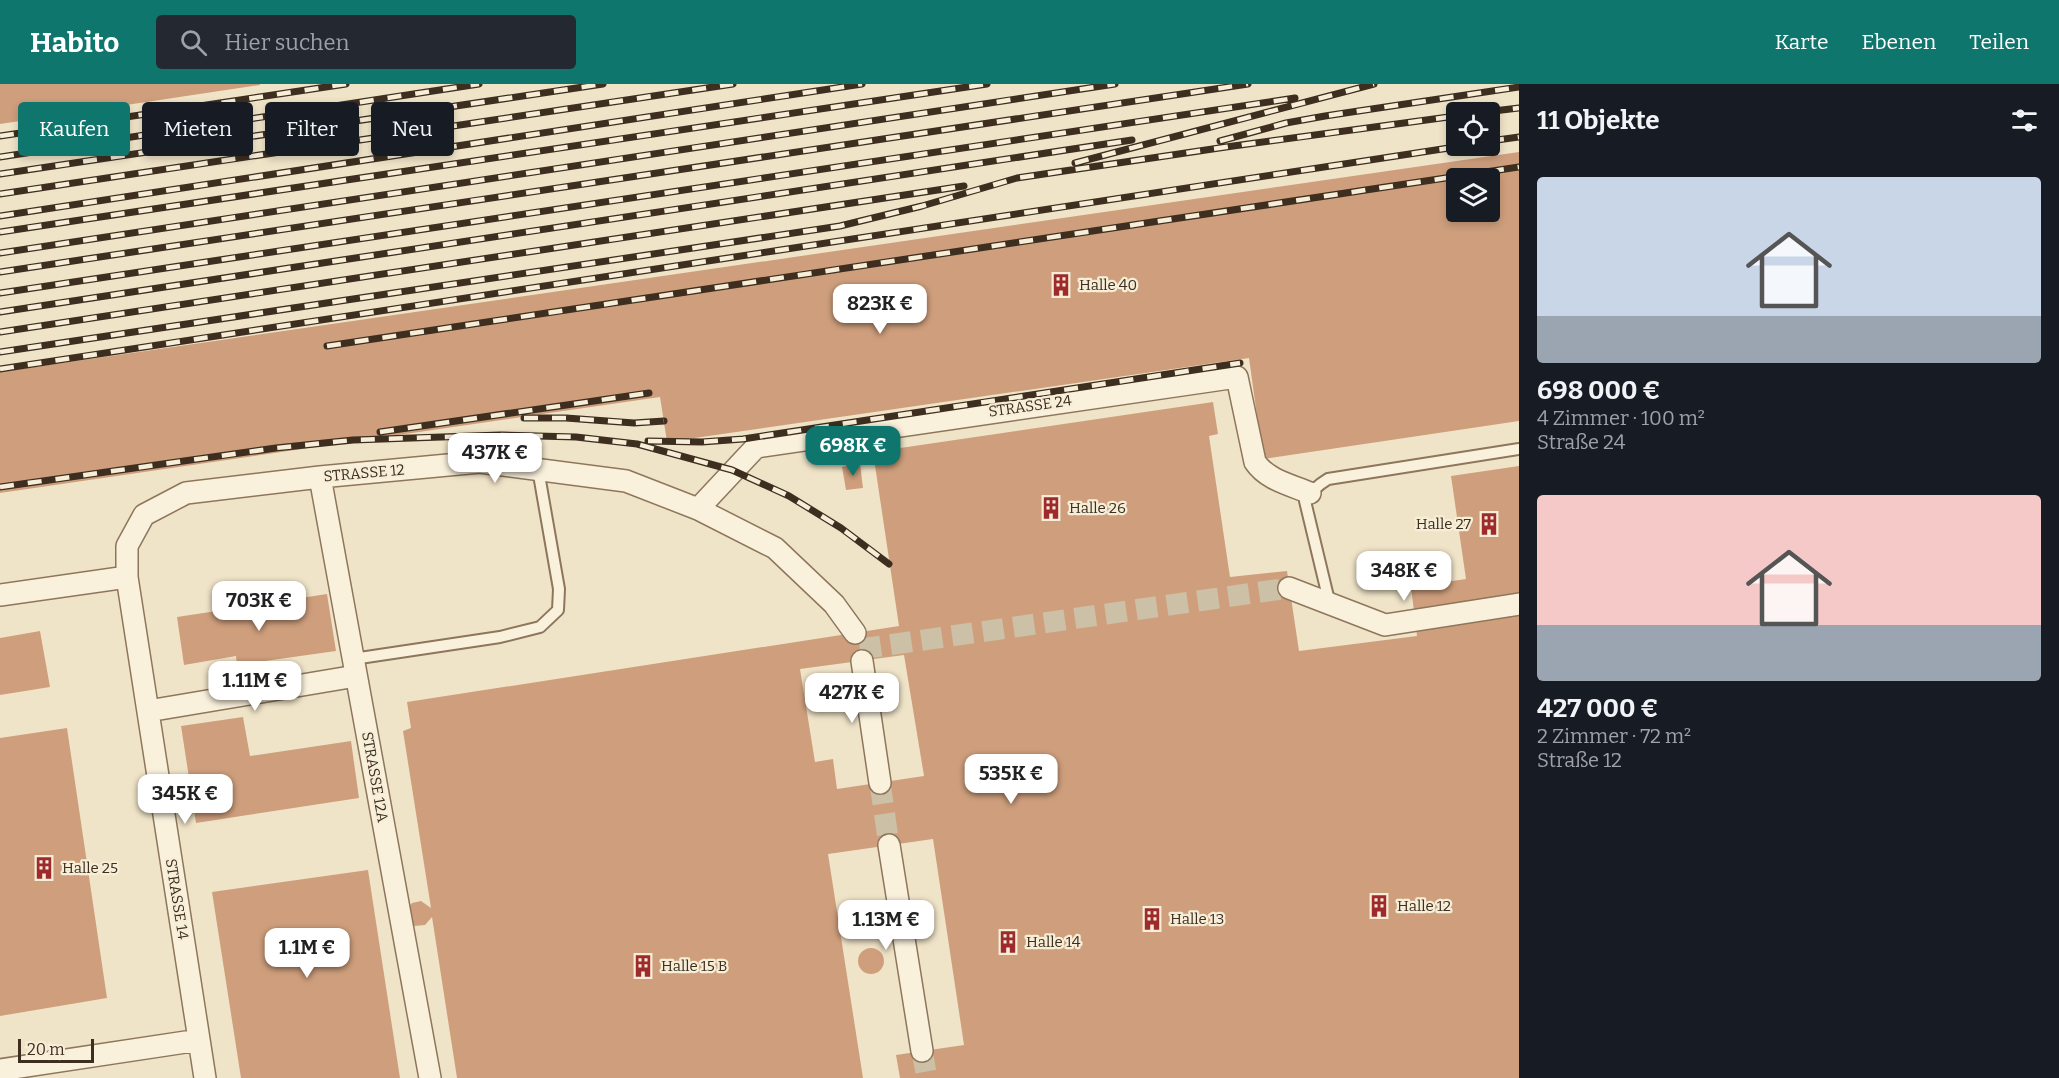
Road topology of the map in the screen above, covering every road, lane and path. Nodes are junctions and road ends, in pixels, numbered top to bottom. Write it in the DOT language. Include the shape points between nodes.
graph roads {
  1 [pos="1519,449"];
  2 [pos="538,469"];
  3 [pos="320,477"];
  4 [pos="1310,493"];
  5 [pos="698,508"];
  6 [pos="127,577"];
  7 [pos="1289,588"];
  8 [pos="0,595"];
  9 [pos="1519,604"];
  10 [pos="1330,605"];
  11 [pos="855,633"];
  12 [pos="862,661"];
  13 [pos="355,668"];
  14 [pos="148,711"];
  15 [pos="879,783"];
  16 [pos="889,845"];
  17 [pos="199,1040"];
  18 [pos="922,1051"];
  19 [pos="0,1070"];
  20 [pos="205,1078"];
  21 [pos="430,1078"];
  1 -- 4 [label="lane" via="1328,479"];
  2 -- 3 [label="street, STRASSE 12" via="480,462"];
  2 -- 5 [label="street, STRASSE 12" via="626,482"];
  2 -- 13 [label="lane" via="559,589 558,610 540,627"];
  3 -- 6 [label="street, STRASSE 12" via="186,493 144,515 127,546"];
  3 -- 13 [label="street, STRASSE 12A"];
  4 -- 5 [label="street, STRASSE 24" via="1260,470 1237,377 756,447"];
  4 -- 10 [label="lane" via="1305,501"];
  5 -- 11 [label="street, STRASSE 12" via="775,548 834,604"];
  6 -- 8 [label="street"];
  6 -- 14 [label="street, STRASSE 14"];
  7 -- 10 [label="street"];
  9 -- 10 [label="street" via="1385,625"];
  12 -- 15 [label="street"];
  13 -- 14 [label="street"];
  13 -- 21 [label="street, STRASSE 12A"];
  14 -- 17 [label="street, STRASSE 14"];
  16 -- 18 [label="street"];
  17 -- 19 [label="street"];
  17 -- 20 [label="street, STRASSE 14"];
}
